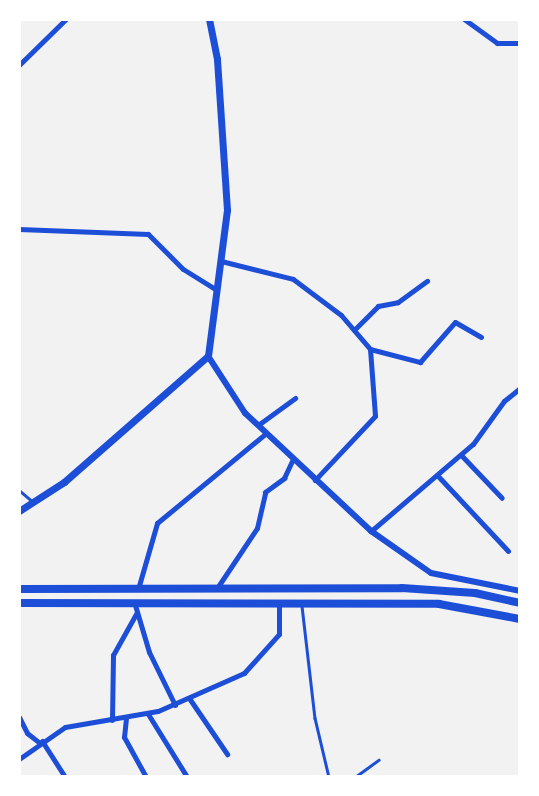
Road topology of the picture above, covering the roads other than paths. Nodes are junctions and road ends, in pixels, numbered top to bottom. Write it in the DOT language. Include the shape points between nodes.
graph roads {
  1 [pos="66,19"];
  2 [pos="209,19"];
  3 [pos="464,19"];
  4 [pos="520,43"];
  5 [pos="19,54"];
  6 [pos="26,58"];
  7 [pos="19,65"];
  8 [pos="19,229"];
  9 [pos="221,261"];
  10 [pos="427,281"];
  11 [pos="217,290"];
  12 [pos="354,330"];
  13 [pos="481,337"];
  14 [pos="370,349"];
  15 [pos="208,355"];
  16 [pos="520,388"];
  17 [pos="295,398"];
  18 [pos="258,425"];
  19 [pos="266,433"];
  20 [pos="461,455"];
  21 [pos="292,459"];
  22 [pos="437,475"];
  23 [pos="315,480"];
  24 [pos="19,490"];
  25 [pos="502,498"];
  26 [pos="33,502"];
  27 [pos="19,511"];
  28 [pos="371,531"];
  29 [pos="508,551"];
  30 [pos="19,589"];
  31 [pos="216,589"];
  32 [pos="138,590"];
  33 [pos="520,591"];
  34 [pos="19,603"];
  35 [pos="279,603"];
  36 [pos="302,603"];
  37 [pos="520,603"];
  38 [pos="136,608"];
  39 [pos="520,619"];
  40 [pos="189,698"];
  41 [pos="174,705"];
  42 [pos="148,714"];
  43 [pos="19,718"];
  44 [pos="127,718"];
  45 [pos="112,720"];
  46 [pos="41,742"];
  47 [pos="228,754"];
  48 [pos="19,759"];
  49 [pos="378,760"];
  50 [pos="65,777"];
  51 [pos="146,777"];
  52 [pos="187,777"];
  53 [pos="329,777"];
  54 [pos="355,777"];
  1 -- 6 [label="street"];
  2 -- 9 [label="main road" via="217,59 227,209"];
  3 -- 4 [label="street" via="501,44"];
  5 -- 6 [label="street"];
  6 -- 7 [label="street"];
  8 -- 11 [label="street" via="148,234 183,269"];
  9 -- 11 [label="main road"];
  9 -- 12 [label="street" via="293,279"];
  10 -- 12 [label="street" via="398,302 378,306"];
  11 -- 15 [label="main road"];
  12 -- 14 [label="street"];
  13 -- 14 [label="street" via="455,322 420,362"];
  14 -- 23 [label="street" via="375,416"];
  15 -- 18 [label="street" via="233,400"];
  15 -- 26 [label="main road" via="64,482"];
  16 -- 20 [label="street"];
  17 -- 18 [label="street"];
  18 -- 19 [label="street"];
  19 -- 21 [label="street"];
  19 -- 32 [label="street" via="156,523"];
  20 -- 22 [label="street"];
  20 -- 25 [label="street"];
  21 -- 23 [label="street"];
  21 -- 31 [label="street" via="284,478 265,492 257,527"];
  22 -- 28 [label="street"];
  22 -- 29 [label="street"];
  23 -- 28 [label="street"];
  24 -- 26 [label="lane"];
  26 -- 27 [label="main road"];
  28 -- 33 [label="street" via="431,573"];
  30 -- 32 [label="main road"];
  31 -- 32 [label="main road"];
  31 -- 37 [label="main road" via="402,588 475,593"];
  34 -- 38 [label="main road"];
  35 -- 36 [label="main road"];
  35 -- 38 [label="main road"];
  35 -- 40 [label="street" via="279,634 263,656 228,682"];
  36 -- 39 [label="main road" via="439,604"];
  36 -- 53 [label="lane" via="315,718"];
  38 -- 41 [label="street" via="149,652"];
  38 -- 45 [label="street" via="113,654"];
  40 -- 41 [label="street"];
  40 -- 47 [label="street"];
  41 -- 42 [label="street"];
  42 -- 44 [label="street"];
  42 -- 52 [label="street"];
  43 -- 46 [label="street" via="27,733"];
  44 -- 45 [label="street"];
  44 -- 51 [label="street" via="124,737"];
  45 -- 46 [label="street" via="65,727"];
  46 -- 48 [label="street"];
  46 -- 50 [label="street"];
  49 -- 54 [label="lane"];
}
